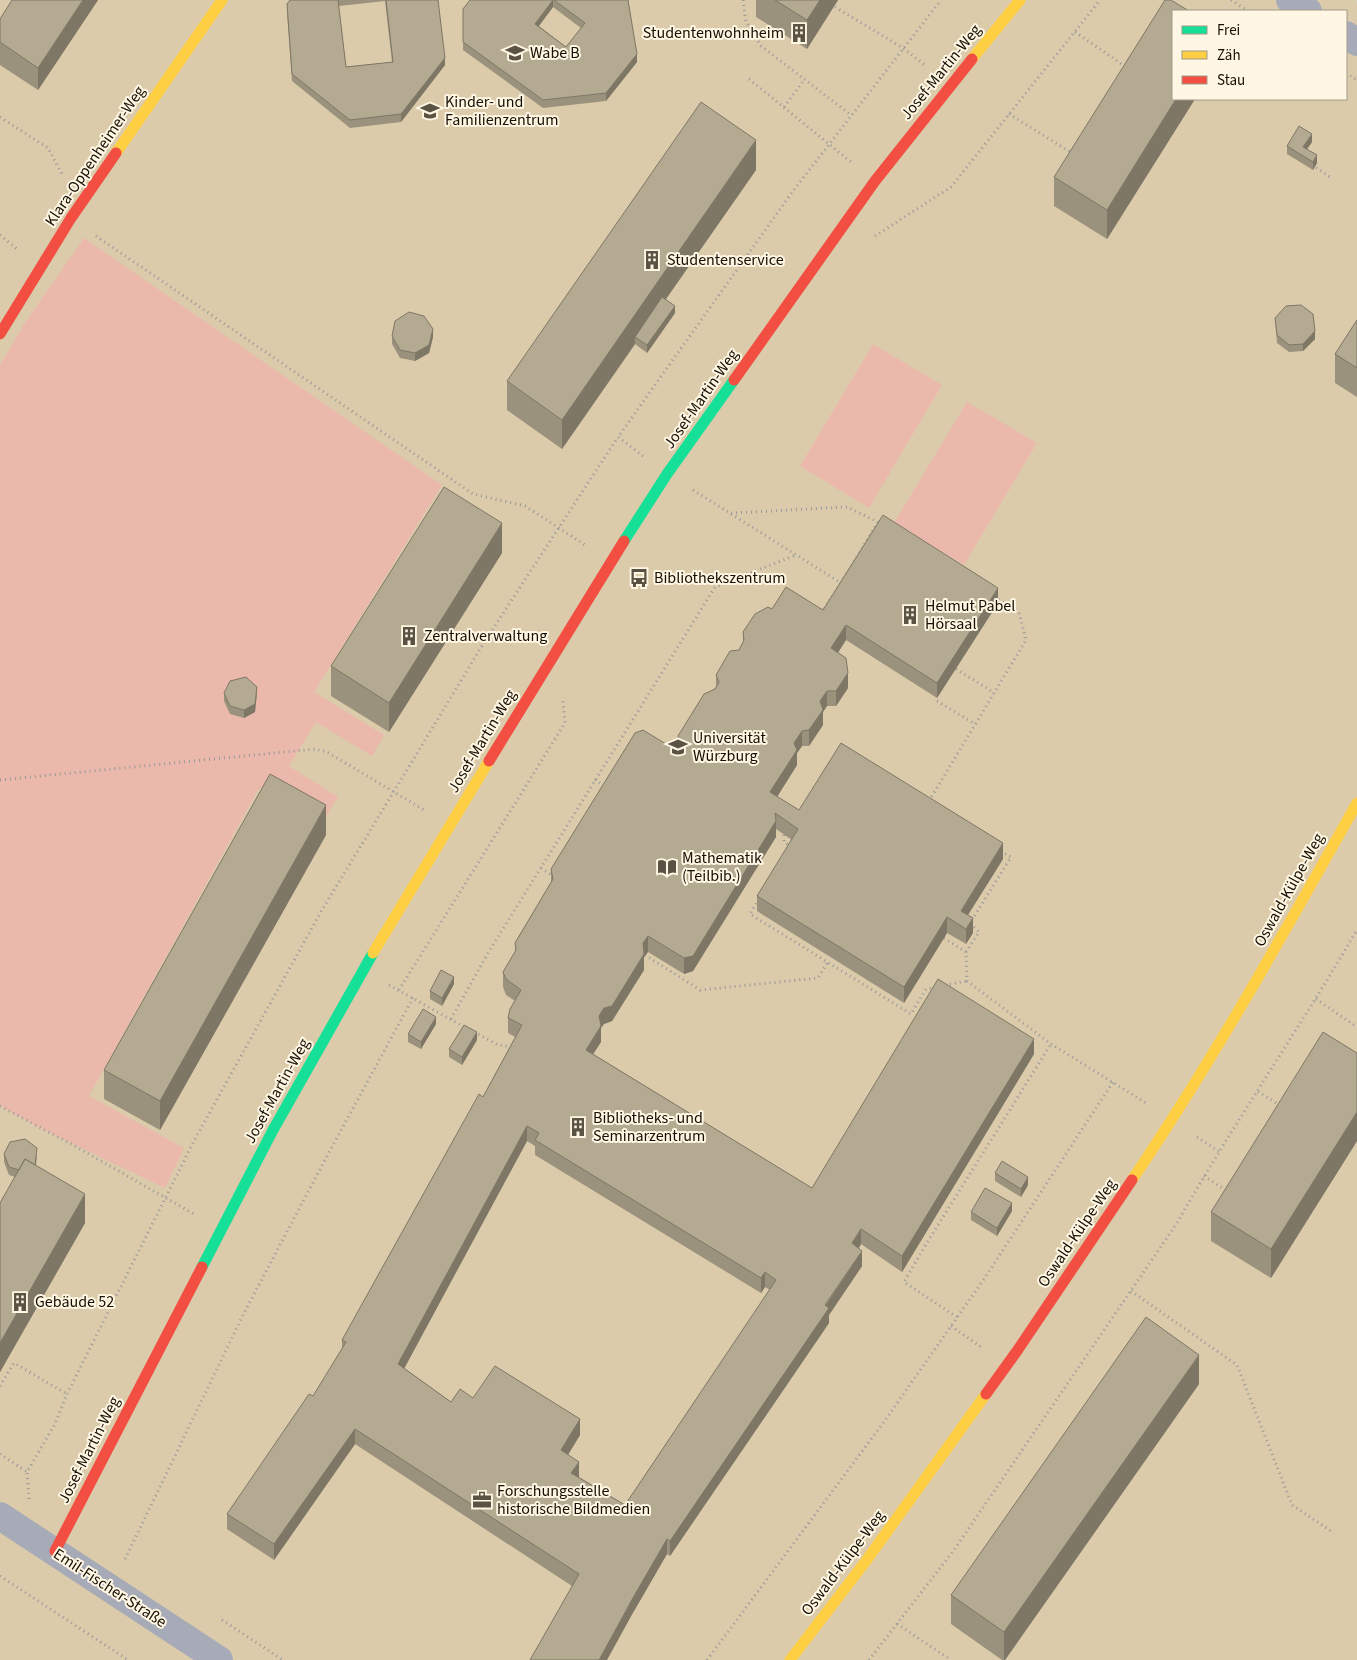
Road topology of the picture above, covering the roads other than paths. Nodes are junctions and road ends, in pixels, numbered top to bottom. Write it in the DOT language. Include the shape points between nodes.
graph roads {
  1 [pos="222,0"];
  2 [pos="1020,0"];
  3 [pos="1290,0"];
  4 [pos="1306,10"];
  5 [pos="0,334"];
  6 [pos="1357,803"];
  7 [pos="0,1516"];
  8 [pos="54,1551"];
  9 [pos="219,1660"];
  10 [pos="790,1660"];
  1 -- 5 [label="street, Klara-Oppenheimer-Weg" via="70,218"];
  2 -- 8 [label="street, Josef-Martin-Weg" via="876,181 667,474 610,562 383,935 273,1130"];
  3 -- 4 [label="street"];
  6 -- 10 [label="street, Oswald-Külpe-Weg" via="1172,1121 1017,1351 866,1561"];
  7 -- 8 [label="street, Emil-Fischer-Straße"];
  8 -- 9 [label="street, Emil-Fischer-Straße"];
}
